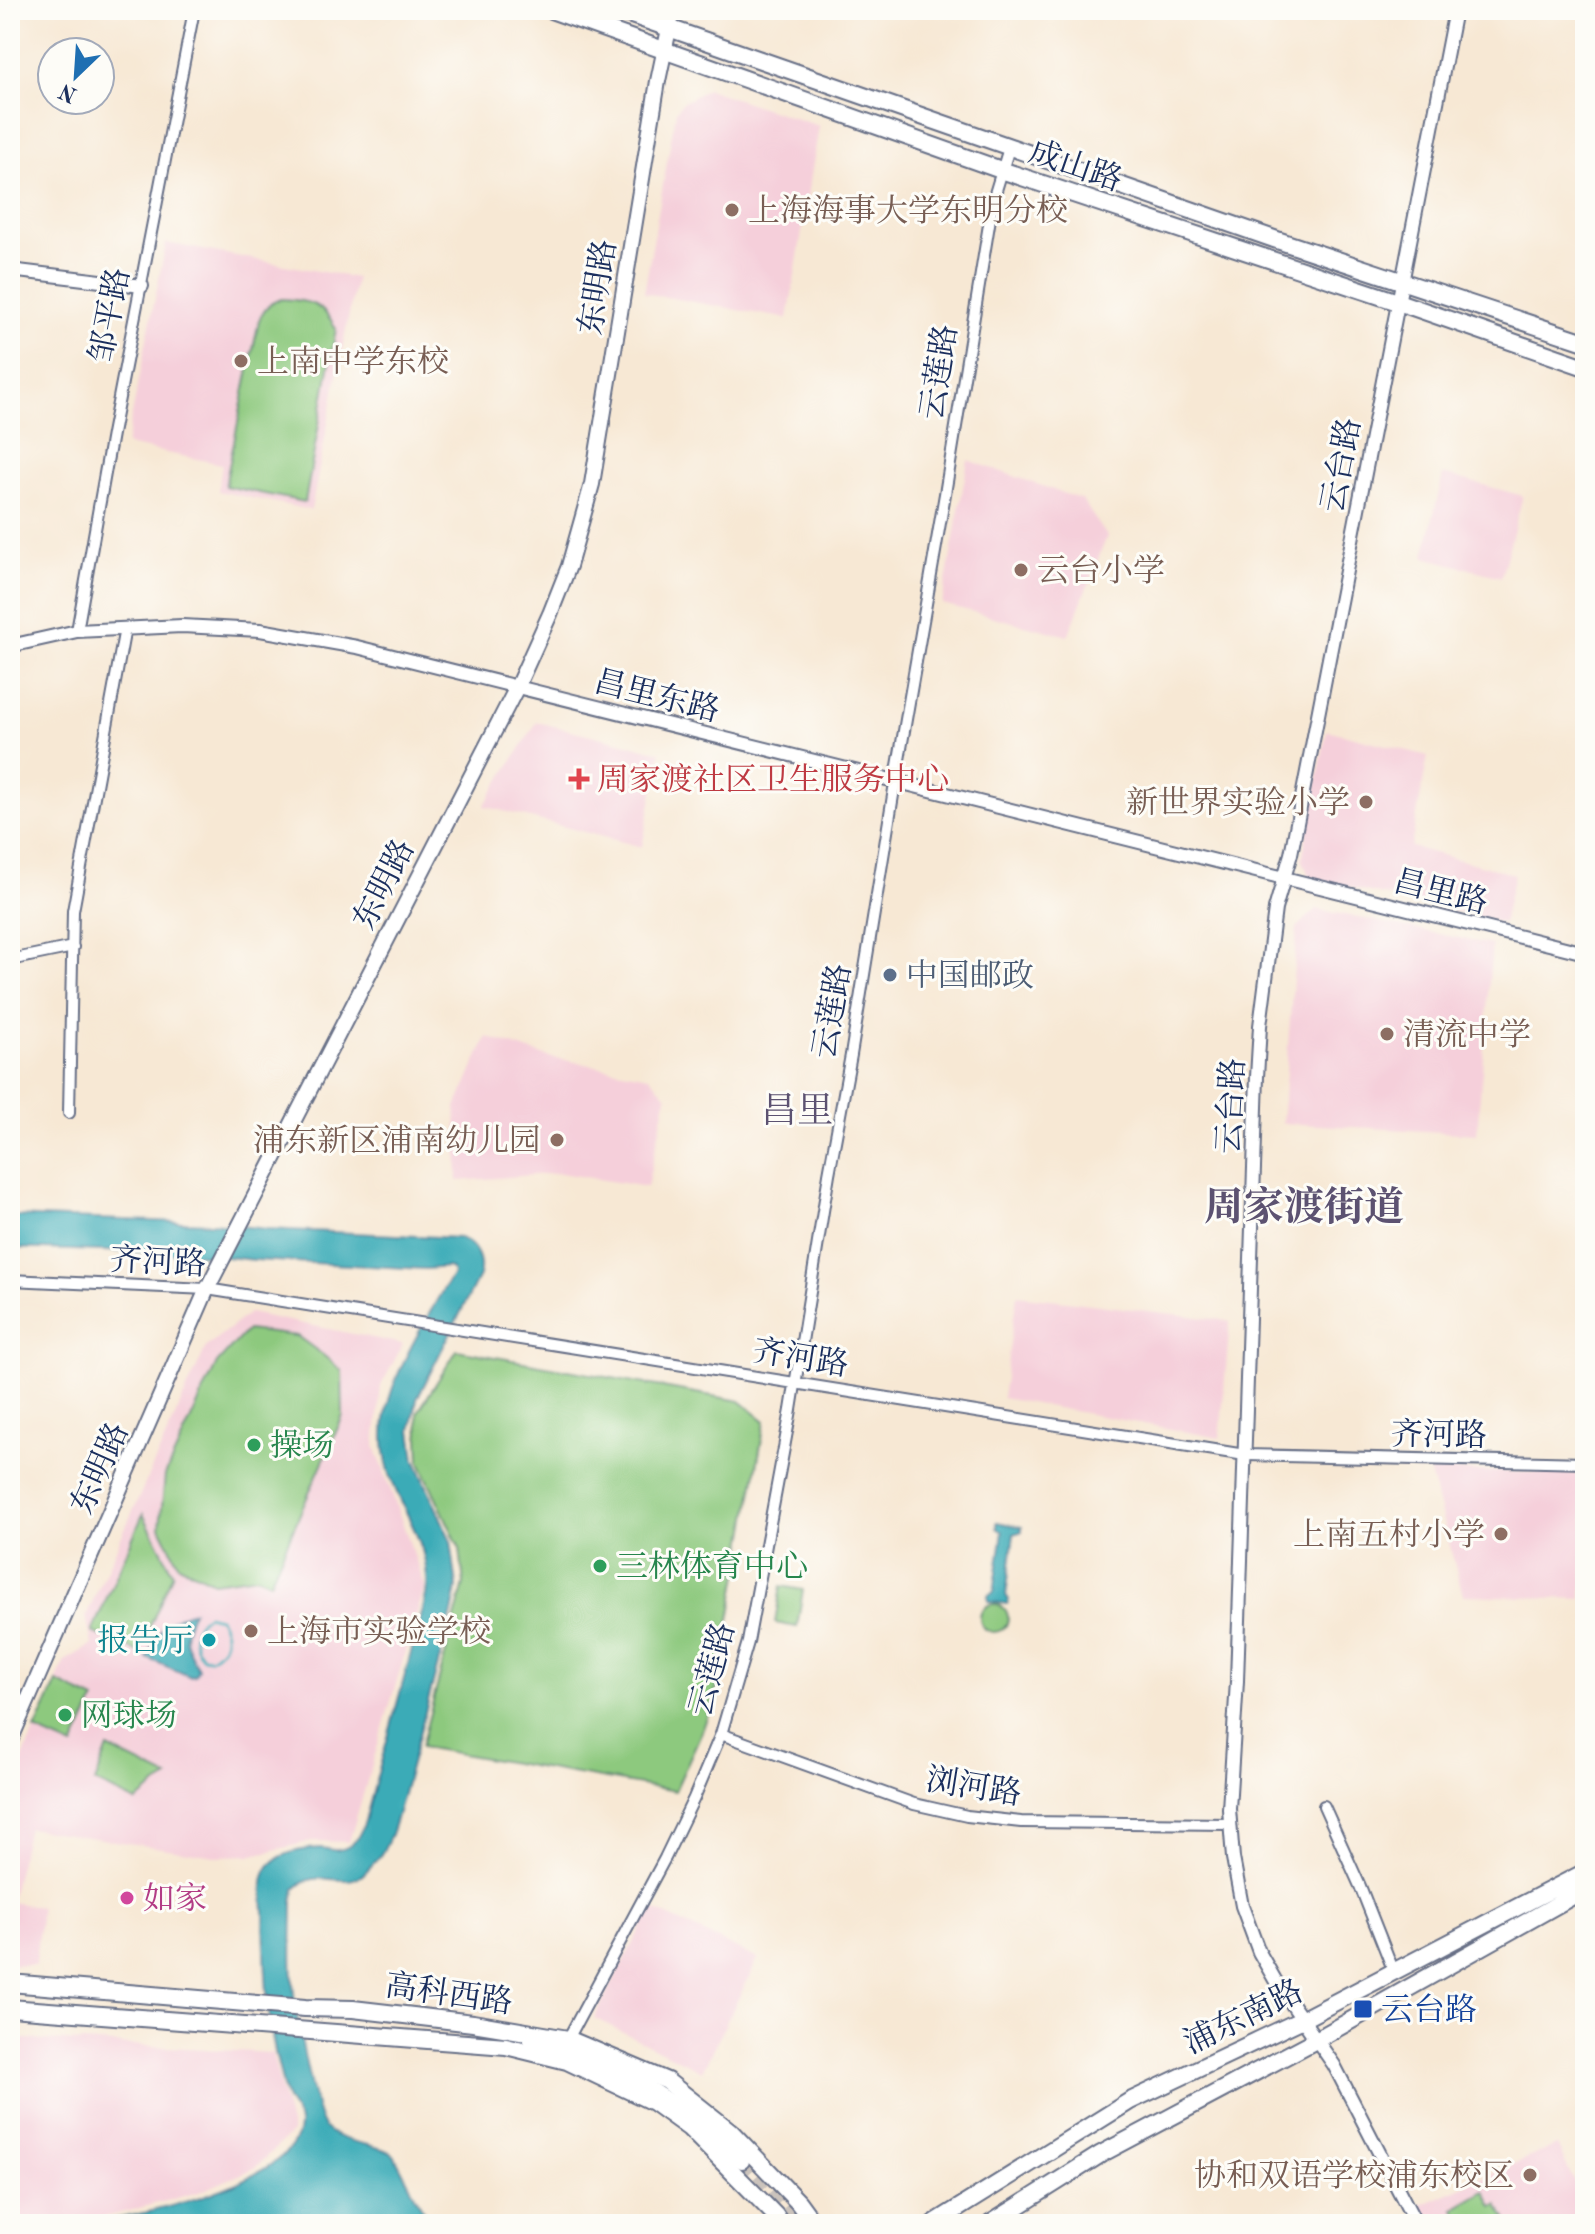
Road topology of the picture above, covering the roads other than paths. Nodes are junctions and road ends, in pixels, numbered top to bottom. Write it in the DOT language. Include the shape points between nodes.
graph roads {
  1 [pos="194,10"];
  2 [pos="551,10"];
  3 [pos="617,10"];
  4 [pos="673,10"];
  5 [pos="1455,10"];
  6 [pos="668,28"];
  7 [pos="664,49"];
  8 [pos="1009,148"];
  9 [pos="1001,170"];
  10 [pos="10,270"];
  11 [pos="1402,283"];
  12 [pos="142,286"];
  13 [pos="1398,302"];
  14 [pos="1585,342"];
  15 [pos="1585,367"];
  16 [pos="125,628"];
  17 [pos="77,631"];
  18 [pos="10,646"];
  19 [pos="517,687"];
  20 [pos="895,783"];
  21 [pos="1284,879"];
  22 [pos="73,947"];
  23 [pos="1585,953"];
  24 [pos="10,960"];
  25 [pos="69,1113"];
  26 [pos="10,1280"];
  27 [pos="207,1289"];
  28 [pos="795,1382"];
  29 [pos="1245,1455"];
  30 [pos="1585,1463"];
  31 [pos="721,1734"];
  32 [pos="10,1741"];
  33 [pos="1324,1806"];
  34 [pos="1231,1824"];
  35 [pos="1585,1872"];
  36 [pos="1585,1889"];
  37 [pos="1394,1972"];
  38 [pos="10,1983"];
  39 [pos="10,2008"];
  40 [pos="1301,2020"];
  41 [pos="494,2027"];
  42 [pos="568,2039"];
  43 [pos="1316,2040"];
  44 [pos="742,2161"];
  45 [pos="781,2224"];
  46 [pos="814,2224"];
  47 [pos="933,2224"];
  48 [pos="990,2224"];
  49 [pos="1416,2224"];
  1 -- 12 [label="street, 邹平路"];
  2 -- 7 [label="main road, 成山路"];
  3 -- 6 [label="main road, 成山路"];
  4 -- 6 [label="main road, 东明路"];
  5 -- 11 [label="street, 云台路"];
  6 -- 7 [label="main road, 东明路"];
  6 -- 8 [label="main road, 成山路"];
  7 -- 9 [label="main road, 成山路"];
  7 -- 19 [label="main road, 东明路" via="592,484 565,578"];
  8 -- 9 [label="street, 云莲路"];
  8 -- 11 [label="main road, 成山路"];
  9 -- 13 [label="main road, 成山路"];
  9 -- 20 [label="street, 云莲路"];
  10 -- 12 [label="street"];
  11 -- 13 [label="street, 云台路"];
  11 -- 14 [label="main road, 成山路"];
  12 -- 17 [label="street, 邹平路"];
  13 -- 15 [label="main road, 成山路"];
  13 -- 21 [label="street, 云台路"];
  16 -- 17 [label="street, 昌里东路"];
  16 -- 19 [label="street, 昌里东路" via="260,630 357,647"];
  16 -- 22 [label="street" via="73,911"];
  17 -- 18 [label="street, 昌里东路"];
  19 -- 20 [label="street, 昌里东路"];
  19 -- 27 [label="main road, 东明路"];
  20 -- 21 [label="street, 昌里东路"];
  20 -- 28 [label="street, 云莲路"];
  21 -- 23 [label="street, 昌里路"];
  21 -- 29 [label="street, 云台路" via="1275,909 1260,1026"];
  22 -- 24 [label="street"];
  22 -- 25 [label="street"];
  26 -- 27 [label="street, 齐河路"];
  27 -- 28 [label="street, 齐河路"];
  27 -- 32 [label="main road, 东明路"];
  28 -- 29 [label="street, 齐河路"];
  28 -- 31 [label="street, 云莲路" via="748,1642"];
  29 -- 30 [label="street, 齐河路"];
  29 -- 34 [label="street, 云台路"];
  31 -- 34 [label="street, 浏河路" via="901,1800 967,1816 1021,1822"];
  31 -- 42 [label="street, 云莲路" via="681,1827"];
  33 -- 37 [label="street"];
  34 -- 40 [label="street, 云台路" via="1235,1875 1247,1922"];
  35 -- 37 [label="main road, 浦东南路"];
  36 -- 43 [label="main road, 浦东南路"];
  37 -- 40 [label="main road, 浦东南路"];
  38 -- 41 [label="main road, 高科西路" via="353,2009"];
  39 -- 45 [label="main road, 高科西路" via="506,2046 567,2061 673,2115"];
  40 -- 43 [label="street, 云台路"];
  40 -- 47 [label="main road, 浦东南路" via="1130,2101"];
  41 -- 42 [label="main road, 高科西路"];
  41 -- 44 [label="main road" via="578,2054 658,2092"];
  42 -- 46 [label="main road, 高科西路" via="667,2081 730,2131"];
  43 -- 48 [label="main road, 浦东南路" via="1101,2154"];
  43 -- 49 [label="street, 云台路"];
}
